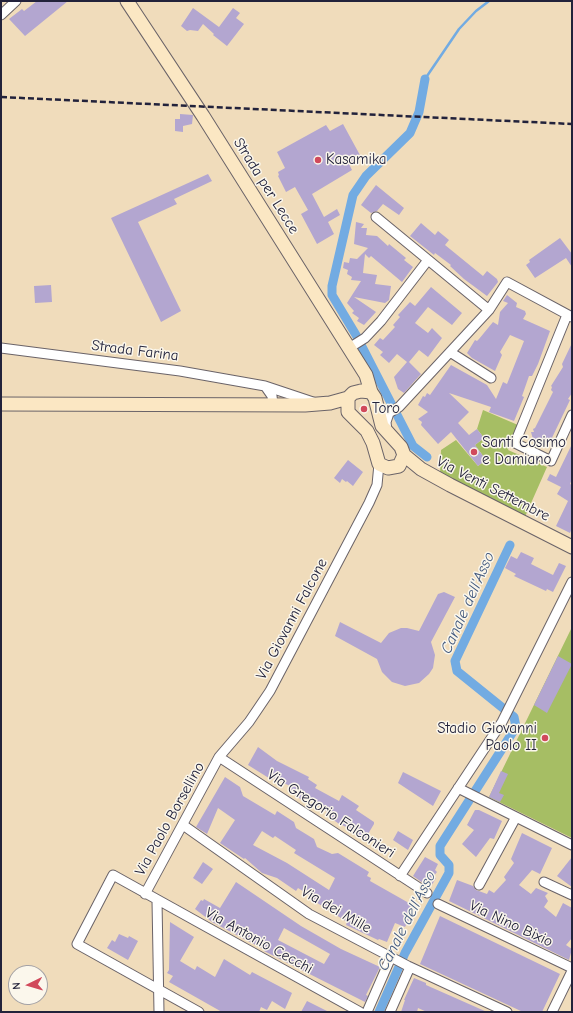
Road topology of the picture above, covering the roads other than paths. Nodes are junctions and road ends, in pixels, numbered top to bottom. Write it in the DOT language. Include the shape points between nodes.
graph roads {
  1 [pos="16,1"];
  2 [pos="127,1"];
  3 [pos="1,15"];
  4 [pos="376,217"];
  5 [pos="428,260"];
  6 [pos="489,310"];
  7 [pos="570,316"];
  8 [pos="352,346"];
  9 [pos="1,348"];
  10 [pos="450,352"];
  11 [pos="357,362"];
  12 [pos="491,378"];
  13 [pos="265,386"];
  14 [pos="371,392"];
  15 [pos="351,395"];
  16 [pos="1,404"];
  17 [pos="273,404"];
  18 [pos="318,404"];
  19 [pos="305,405"];
  20 [pos="348,412"];
  21 [pos="572,415"];
  22 [pos="387,433"];
  23 [pos="399,463"];
  24 [pos="379,464"];
  25 [pos="377,485"];
  26 [pos="572,547"];
  27 [pos="572,582"];
  28 [pos="219,757"];
  29 [pos="461,789"];
  30 [pos="516,817"];
  31 [pos="183,825"];
  32 [pos="572,845"];
  33 [pos="400,876"];
  34 [pos="544,882"];
  35 [pos="480,885"];
  36 [pos="427,893"];
  37 [pos="145,894"];
  38 [pos="572,895"];
  39 [pos="157,901"];
  40 [pos="438,904"];
  41 [pos="393,958"];
  42 [pos="409,966"];
  43 [pos="572,968"];
  44 [pos="572,972"];
  45 [pos="159,990"];
  46 [pos="160,1012"];
  47 [pos="199,1012"];
  48 [pos="360,1012"];
  49 [pos="367,1012"];
  50 [pos="390,1012"];
  51 [pos="507,1012"];
  52 [pos="552,1012"];
  1 -- 3 [label="street"];
  2 -- 8 [label="main road, Strada per Lecce"];
  4 -- 5 [label="street"];
  5 -- 6 [label="street"];
  5 -- 8 [label="street" via="381,321 365,338"];
  6 -- 7 [label="street" via="507,282"];
  6 -- 10 [label="street"];
  7 -- 21 [label="street" via="515,443 551,461"];
  8 -- 11 [label="main road, Strada per Lecce"];
  9 -- 13 [label="street, Strada Farina" via="180,371"];
  10 -- 12 [label="street"];
  10 -- 22 [label="street" via="399,408 389,413 386,422"];
  11 -- 14 [label="main road, Strada per Lecce" via="366,375"];
  11 -- 15 [label="main road" via="359,377"];
  13 -- 17 [label="street" via="272,396"];
  13 -- 18 [label="street, Strada Farina"];
  14 -- 15 [label="main road" via="361,391"];
  14 -- 22 [label="main road, Strada per Lecce"];
  15 -- 18 [label="main road" via="330,403"];
  15 -- 20 [label="main road"];
  16 -- 17 [label="main road"];
  17 -- 19 [label="main road"];
  18 -- 19 [label="main road"];
  19 -- 20 [label="main road"];
  20 -- 24 [label="main road" via="367,431"];
  22 -- 23 [label="main road, Strada per Lecce" via="401,447"];
  23 -- 24 [label="main road" via="384,467"];
  23 -- 25 [label="street, Via Giovanni Falcone"];
  23 -- 26 [label="main road, Via Venti Settembre" via="421,469"];
  24 -- 25 [label="street, Via Giovanni Falcone"];
  25 -- 28 [label="street, Via Giovanni Falcone" via="270,691 250,722"];
  27 -- 29 [label="street" via="502,722"];
  28 -- 31 [label="street, Via Paolo Borsellino"];
  28 -- 33 [label="street, Via Gregorio Falconieri"];
  29 -- 30 [label="street"];
  29 -- 33 [label="street"];
  30 -- 32 [label="street"];
  30 -- 35 [label="street"];
  31 -- 37 [label="street, Via Paolo Borsellino"];
  31 -- 41 [label="street, Via dei Mille" via="309,914"];
  33 -- 36 [label="street, Via Gregorio Falconieri"];
  34 -- 38 [label="street"];
  37 -- 39 [label="street, Via Antonio Cecchi"];
  37 -- 45 [label="street, Via Antonio Cecchi" via="113,875 78,944"];
  39 -- 45 [label="street"];
  39 -- 48 [label="street, Via Antonio Cecchi"];
  40 -- 43 [label="street, Via Nino Bixio"];
  41 -- 42 [label="street, Via dei Mille"];
  41 -- 49 [label="street"];
  42 -- 50 [label="street"];
  42 -- 51 [label="street, Via dei Mille"];
  44 -- 52 [label="street"];
  45 -- 46 [label="street"];
  45 -- 47 [label="street"];
}
